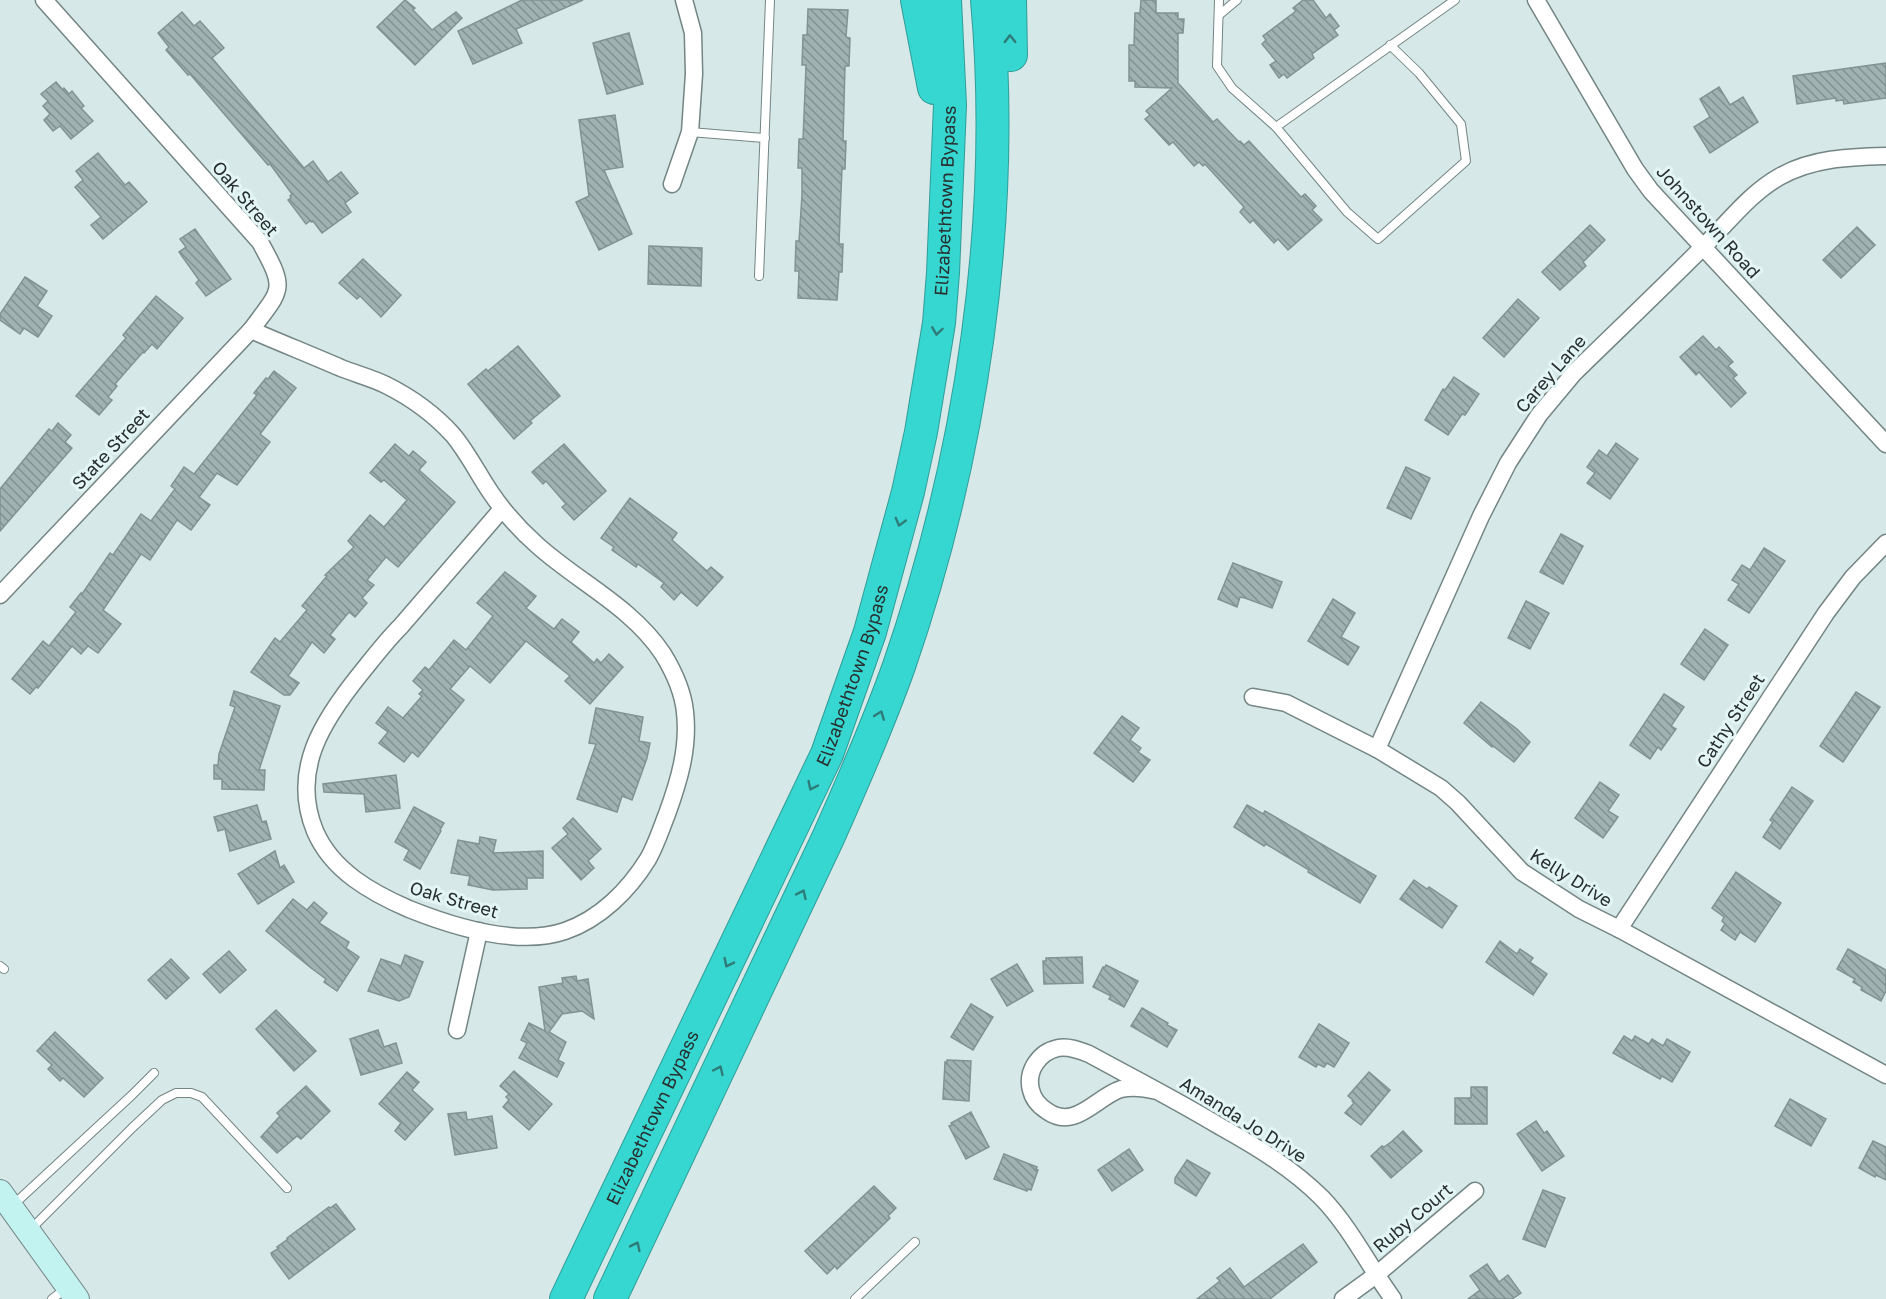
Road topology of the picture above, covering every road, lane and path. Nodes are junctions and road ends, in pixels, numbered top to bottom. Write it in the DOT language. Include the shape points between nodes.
graph roads {
  1 [pos="44,0"];
  2 [pos="684,0"];
  3 [pos="770,0"];
  4 [pos="917,0"];
  5 [pos="945,0"];
  6 [pos="987,0"];
  7 [pos="1010,0"];
  8 [pos="1219,0"];
  9 [pos="1237,0"];
  10 [pos="1455,0"];
  11 [pos="1536,0"];
  12 [pos="1219,15"];
  13 [pos="1390,45"];
  14 [pos="1276,127"];
  15 [pos="690,132"];
  16 [pos="765,138"];
  17 [pos="1886,156"];
  18 [pos="948,167"];
  19 [pos="672,184"];
  20 [pos="988,221"];
  21 [pos="1702,248"];
  22 [pos="759,276"];
  23 [pos="251,330"];
  24 [pos="1886,444"];
  25 [pos="502,509"];
  26 [pos="1886,543"];
  27 [pos="0,595"];
  28 [pos="1253,696"];
  29 [pos="1377,749"];
  30 [pos="1619,929"];
  31 [pos="479,931"];
  32 [pos="457,1030"];
  33 [pos="154,1073"];
  34 [pos="1886,1075"];
  35 [pos="1157,1091"];
  36 [pos="287,1188"];
  37 [pos="1475,1191"];
  38 [pos="6,1200"];
  39 [pos="28,1231"];
  40 [pos="915,1242"];
  41 [pos="1376,1275"];
  42 [pos="66,1295"];
  43 [pos="566,1299"];
  44 [pos="610,1299"];
  45 [pos="855,1299"];
  46 [pos="1343,1299"];
  47 [pos="1393,1299"];
  1 -- 23 [label="street, Oak Street" via="260,242 274,267 278,287"];
  2 -- 15 [label="street" via="695,55"];
  3 -- 16 [label="lane"];
  4 -- 18 [label="highway"];
  5 -- 18 [label="highway, Elizabethtown Bypass" via="950,105"];
  6 -- 20 [label="highway, Elizabethtown Bypass" via="991,86"];
  20 -- 7 [label="highway, one-way" via="1011,101"];
  8 -- 12 [label="lane"];
  9 -- 12 [label="lane"];
  10 -- 13 [label="lane"];
  11 -- 21 [label="street, Johnstown Road" via="1635,169"];
  12 -- 14 [label="lane" via="1217,66 1232,88"];
  13 -- 14 [label="lane"];
  13 -- 14 [label="lane" via="1461,124 1466,161 1378,239 1347,212"];
  15 -- 16 [label="lane"];
  15 -- 19 [label="street"];
  16 -- 22 [label="lane"];
  17 -- 21 [label="street, Carey Lane" via="1825,160 1780,176 1761,189"];
  18 -- 43 [label="highway, Elizabethtown Bypass, one-way" via="939,323 930,384 908,492 870,632 822,764"];
  44 -- 20 [label="highway, Elizabethtown Bypass, one-way" via="828,838 899,667 954,471 975,353"];
  21 -- 24 [label="street, Johnstown Road"];
  21 -- 29 [label="street, Carey Lane" via="1574,373 1539,415 1481,516"];
  23 -- 25 [label="street, Oak Street" via="387,385 422,407 452,434"];
  23 -- 27 [label="street, State Street"];
  25 -- 31 [label="street, Oak Street" via="342,696 319,733 307,772 314,829 334,861 348,874 428,917"];
  25 -- 31 [label="street, Oak Street" via="537,545 625,613 652,639 681,690 686,731 676,791 658,837 648,859 610,904 568,930 550,934 513,936"];
  26 -- 30 [label="street, Cathy Street" via="1826,613"];
  28 -- 29 [label="street, Kelly Drive" via="1286,703"];
  29 -- 30 [label="street, Kelly Drive" via="1441,788 1522,872 1579,909"];
  30 -- 34 [label="street, Kelly Drive"];
  31 -- 32 [label="street"];
  33 -- 38 [label="lane"];
  35 -- 35 [label="street, Amanda Jo Drive" via="1074,1048 1045,1053 1030,1075 1034,1099 1046,1111 1060,1117 1084,1112 1129,1087"];
  35 -- 41 [label="street, Amanda Jo Drive" via="1244,1139 1305,1182 1336,1214"];
  36 -- 39 [label="lane" via="202,1097 176,1093 162,1100"];
  37 -- 41 [label="street, Ruby Court"];
  38 -- 39 [label="street"];
  39 -- 42 [label="street"];
  40 -- 45 [label="lane"];
  41 -- 46 [label="street, Ruby Court"];
  41 -- 47 [label="street, Amanda Jo Drive"];
}
